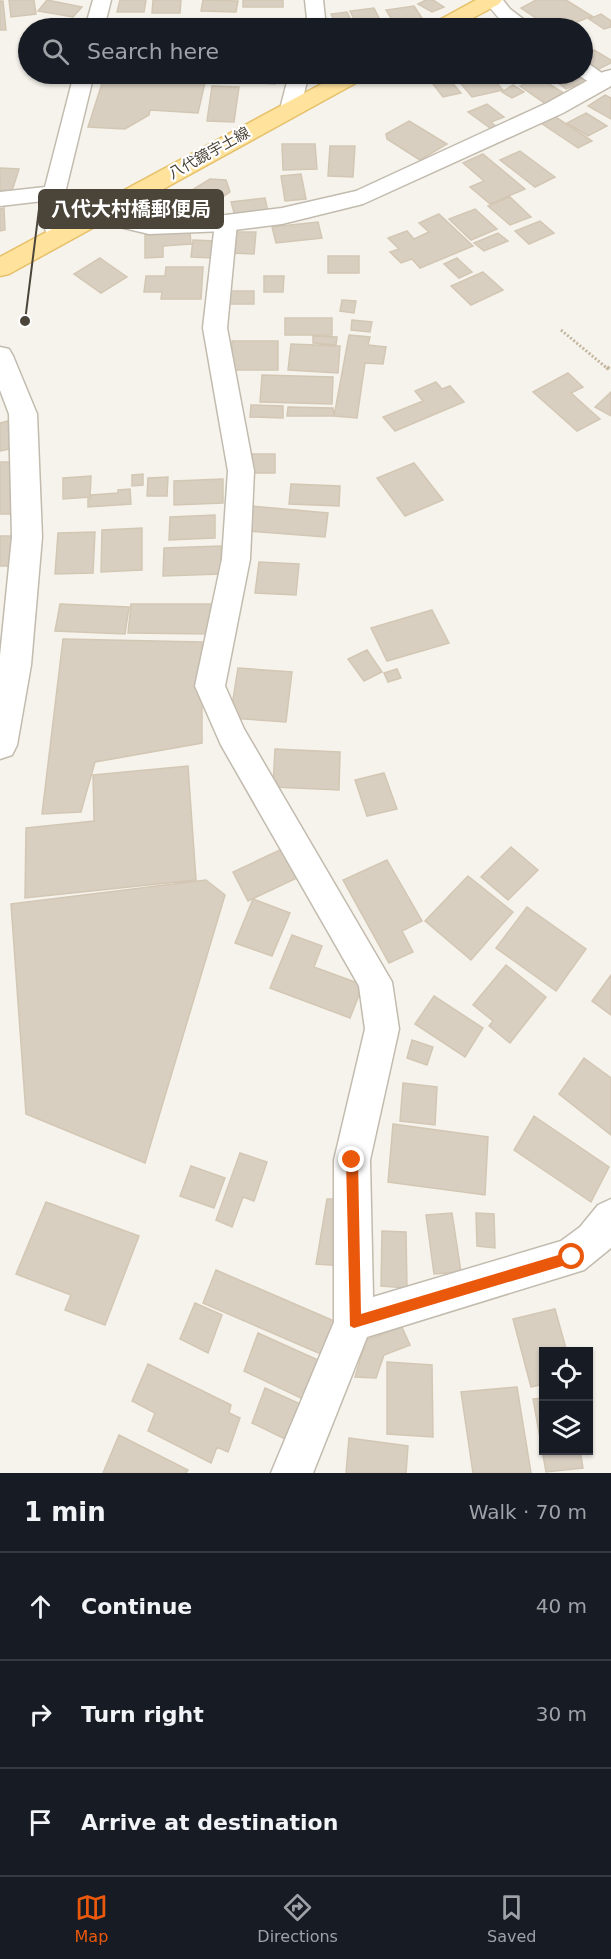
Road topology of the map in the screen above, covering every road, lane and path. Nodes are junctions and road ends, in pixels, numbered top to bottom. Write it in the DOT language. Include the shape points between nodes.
graph roads {
  1 [pos="102,0"];
  2 [pos="314,0"];
  3 [pos="493,0"];
  4 [pos="98,18"];
  5 [pos="316,18"];
  6 [pos="458,18"];
  7 [pos="509,18"];
  8 [pos="606,79"];
  9 [pos="81,84"];
  10 [pos="297,84"];
  11 [pos="336,84"];
  12 [pos="290,109"];
  13 [pos="54,193"];
  14 [pos="0,198"];
  15 [pos="95,214"];
  16 [pos="226,223"];
  17 [pos="62,235"];
  18 [pos="0,268"];
  19 [pos="561,330"];
  20 [pos="0,356"];
  21 [pos="611,371"];
  22 [pos="0,745"];
  23 [pos="608,1234"];
  24 [pos="354,1322"];
  25 [pos="292,1473"];
  1 -- 4 [label="street"];
  2 -- 5 [label="street"];
  3 -- 6 [label="main road"];
  3 -- 7 [label="street"];
  8 -- 16 [label="street" via="555,108 363,197 282,216"];
  9 -- 13 [label="street"];
  10 -- 12 [label="street"];
  11 -- 12 [label="main road, 八代鏡宇土線"];
  12 -- 15 [label="main road, 八代鏡宇土線"];
  13 -- 14 [label="street"];
  13 -- 17 [label="street" via="53,225"];
  15 -- 16 [label="street" via="149,226"];
  15 -- 17 [label="main road, 八代鏡宇土線"];
  16 -- 24 [label="street" via="215,328 241,471 236,559 210,686 232,736 375,981 382,1029 352,1160"];
  17 -- 18 [label="main road, 八代鏡宇土線"];
  19 -- 21 [label="path"];
  20 -- 22 [label="street" via="23,414 27,537 15,665"];
  23 -- 24 [label="street" via="593,1240 572,1257"];
  24 -- 25 [label="street"];
}
